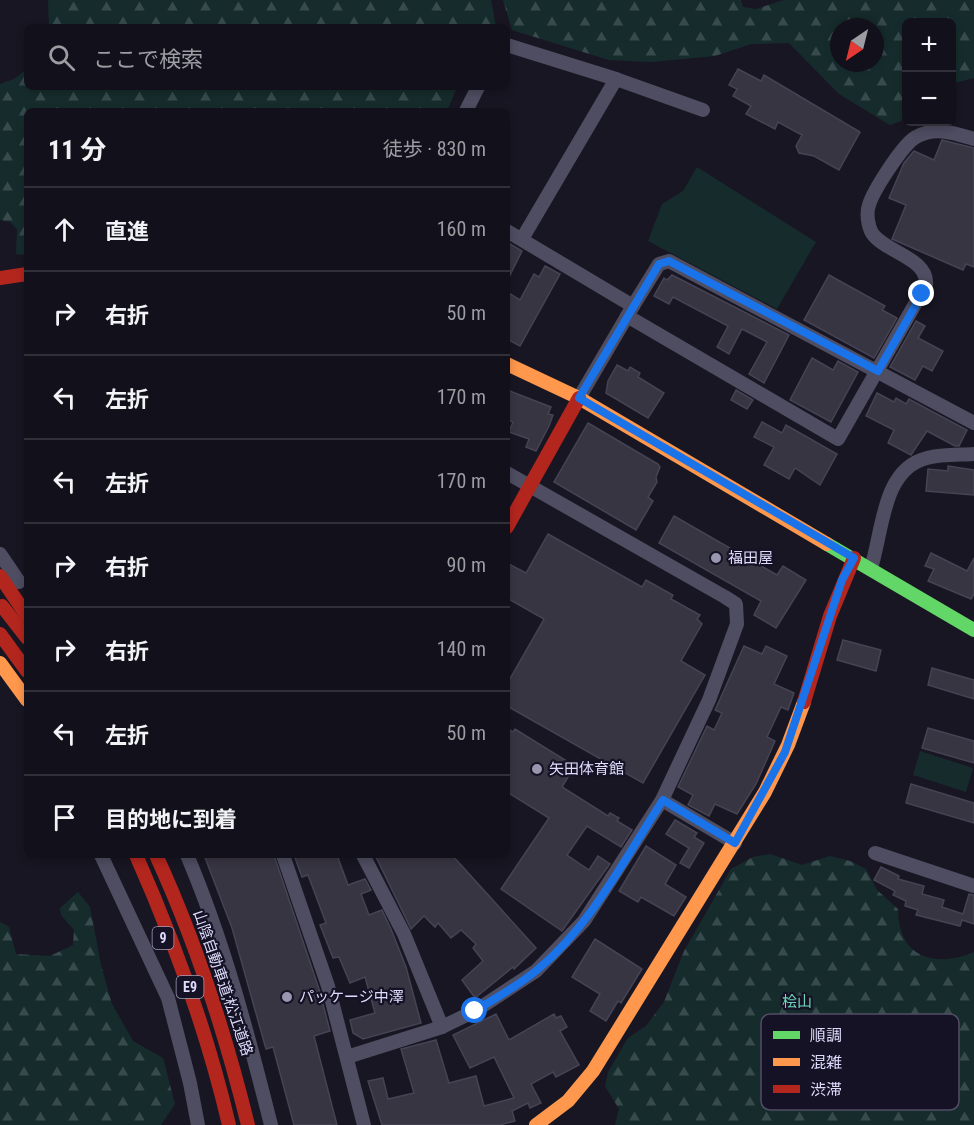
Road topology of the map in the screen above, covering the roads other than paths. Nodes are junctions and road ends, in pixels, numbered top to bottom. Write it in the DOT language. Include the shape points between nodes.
graph roads {
  1 [pos="510,46"];
  2 [pos="616,79"];
  3 [pos="476,90"];
  4 [pos="468,108"];
  5 [pos="703,110"];
  6 [pos="974,139"];
  7 [pos="510,233"];
  8 [pos="522,239"];
  9 [pos="24,274"];
  10 [pos="0,278"];
  11 [pos="630,311"];
  12 [pos="510,365"];
  13 [pos="878,371"];
  14 [pos="579,398"];
  15 [pos="974,423"];
  16 [pos="974,454"];
  17 [pos="510,475"];
  18 [pos="530,486"];
  19 [pos="510,522"];
  20 [pos="0,554"];
  21 [pos="854,558"];
  22 [pos="871,568"];
  23 [pos="0,576"];
  24 [pos="24,589"];
  25 [pos="0,603"];
  26 [pos="24,612"];
  27 [pos="974,630"];
  28 [pos="0,633"];
  29 [pos="24,634"];
  30 [pos="0,663"];
  31 [pos="24,667"];
  32 [pos="19,687"];
  33 [pos="24,695"];
  34 [pos="24,699"];
  35 [pos="663,800"];
  36 [pos="735,843"];
  37 [pos="875,854"];
  38 [pos="102,858"];
  39 [pos="123,858"];
  40 [pos="137,858"];
  41 [pos="159,858"];
  42 [pos="187,858"];
  43 [pos="284,858"];
  44 [pos="365,858"];
  45 [pos="974,886"];
  46 [pos="202,1023"];
  47 [pos="442,1027"];
  48 [pos="347,1057"];
  49 [pos="198,1125"];
  50 [pos="229,1125"];
  51 [pos="248,1125"];
  52 [pos="271,1125"];
  53 [pos="364,1125"];
  54 [pos="536,1125"];
  1 -- 2 [label="street"];
  2 -- 5 [label="street"];
  2 -- 8 [label="street"];
  3 -- 4 [label="street"];
  6 -- 13 [label="street" via="944,130 916,137 904,148 868,206 871,231 878,240 917,265 927,280"];
  7 -- 8 [label="street"];
  8 -- 11 [label="street"];
  9 -- 10 [label="main road"];
  11 -- 13 [label="street" via="659,264 669,261"];
  11 -- 13 [label="street" via="838,439"];
  11 -- 14 [label="street"];
  12 -- 14 [label="main road"];
  13 -- 15 [label="street"];
  14 -- 18 [label="main road"];
  14 -- 21 [label="main road"];
  16 -- 22 [label="street" via="928,458 900,473 887,503"];
  17 -- 18 [label="street"];
  18 -- 19 [label="main road"];
  18 -- 35 [label="street" via="736,604 737,624 709,700"];
  20 -- 24 [label="street"];
  21 -- 22 [label="main road"];
  21 -- 36 [label="main road" via="842,580 785,752"];
  22 -- 27 [label="main road"];
  23 -- 26 [label="main road"];
  25 -- 29 [label="main road"];
  28 -- 31 [label="main road"];
  30 -- 32 [label="main road"];
  32 -- 33 [label="main road"];
  32 -- 34 [label="street"];
  35 -- 36 [label="street"];
  35 -- 47 [label="street" via="584,921 564,944 536,971 475,1011"];
  36 -- 54 [label="main road" via="579,1091"];
  37 -- 45 [label="street"];
  38 -- 49 [label="street" via="168,998"];
  39 -- 46 [label="main road, 9"];
  40 -- 46 [label="main road, E9" via="156,897"];
  41 -- 51 [label="main road, 山陰自動車道;松江道路 / E9" via="220,1017"];
  42 -- 52 [label="street" via="202,890 249,1038"];
  43 -- 48 [label="street" via="328,986"];
  44 -- 47 [label="street" via="404,934"];
  46 -- 50 [label="main road, E9"];
  47 -- 48 [label="street"];
  48 -- 53 [label="street"];
}
